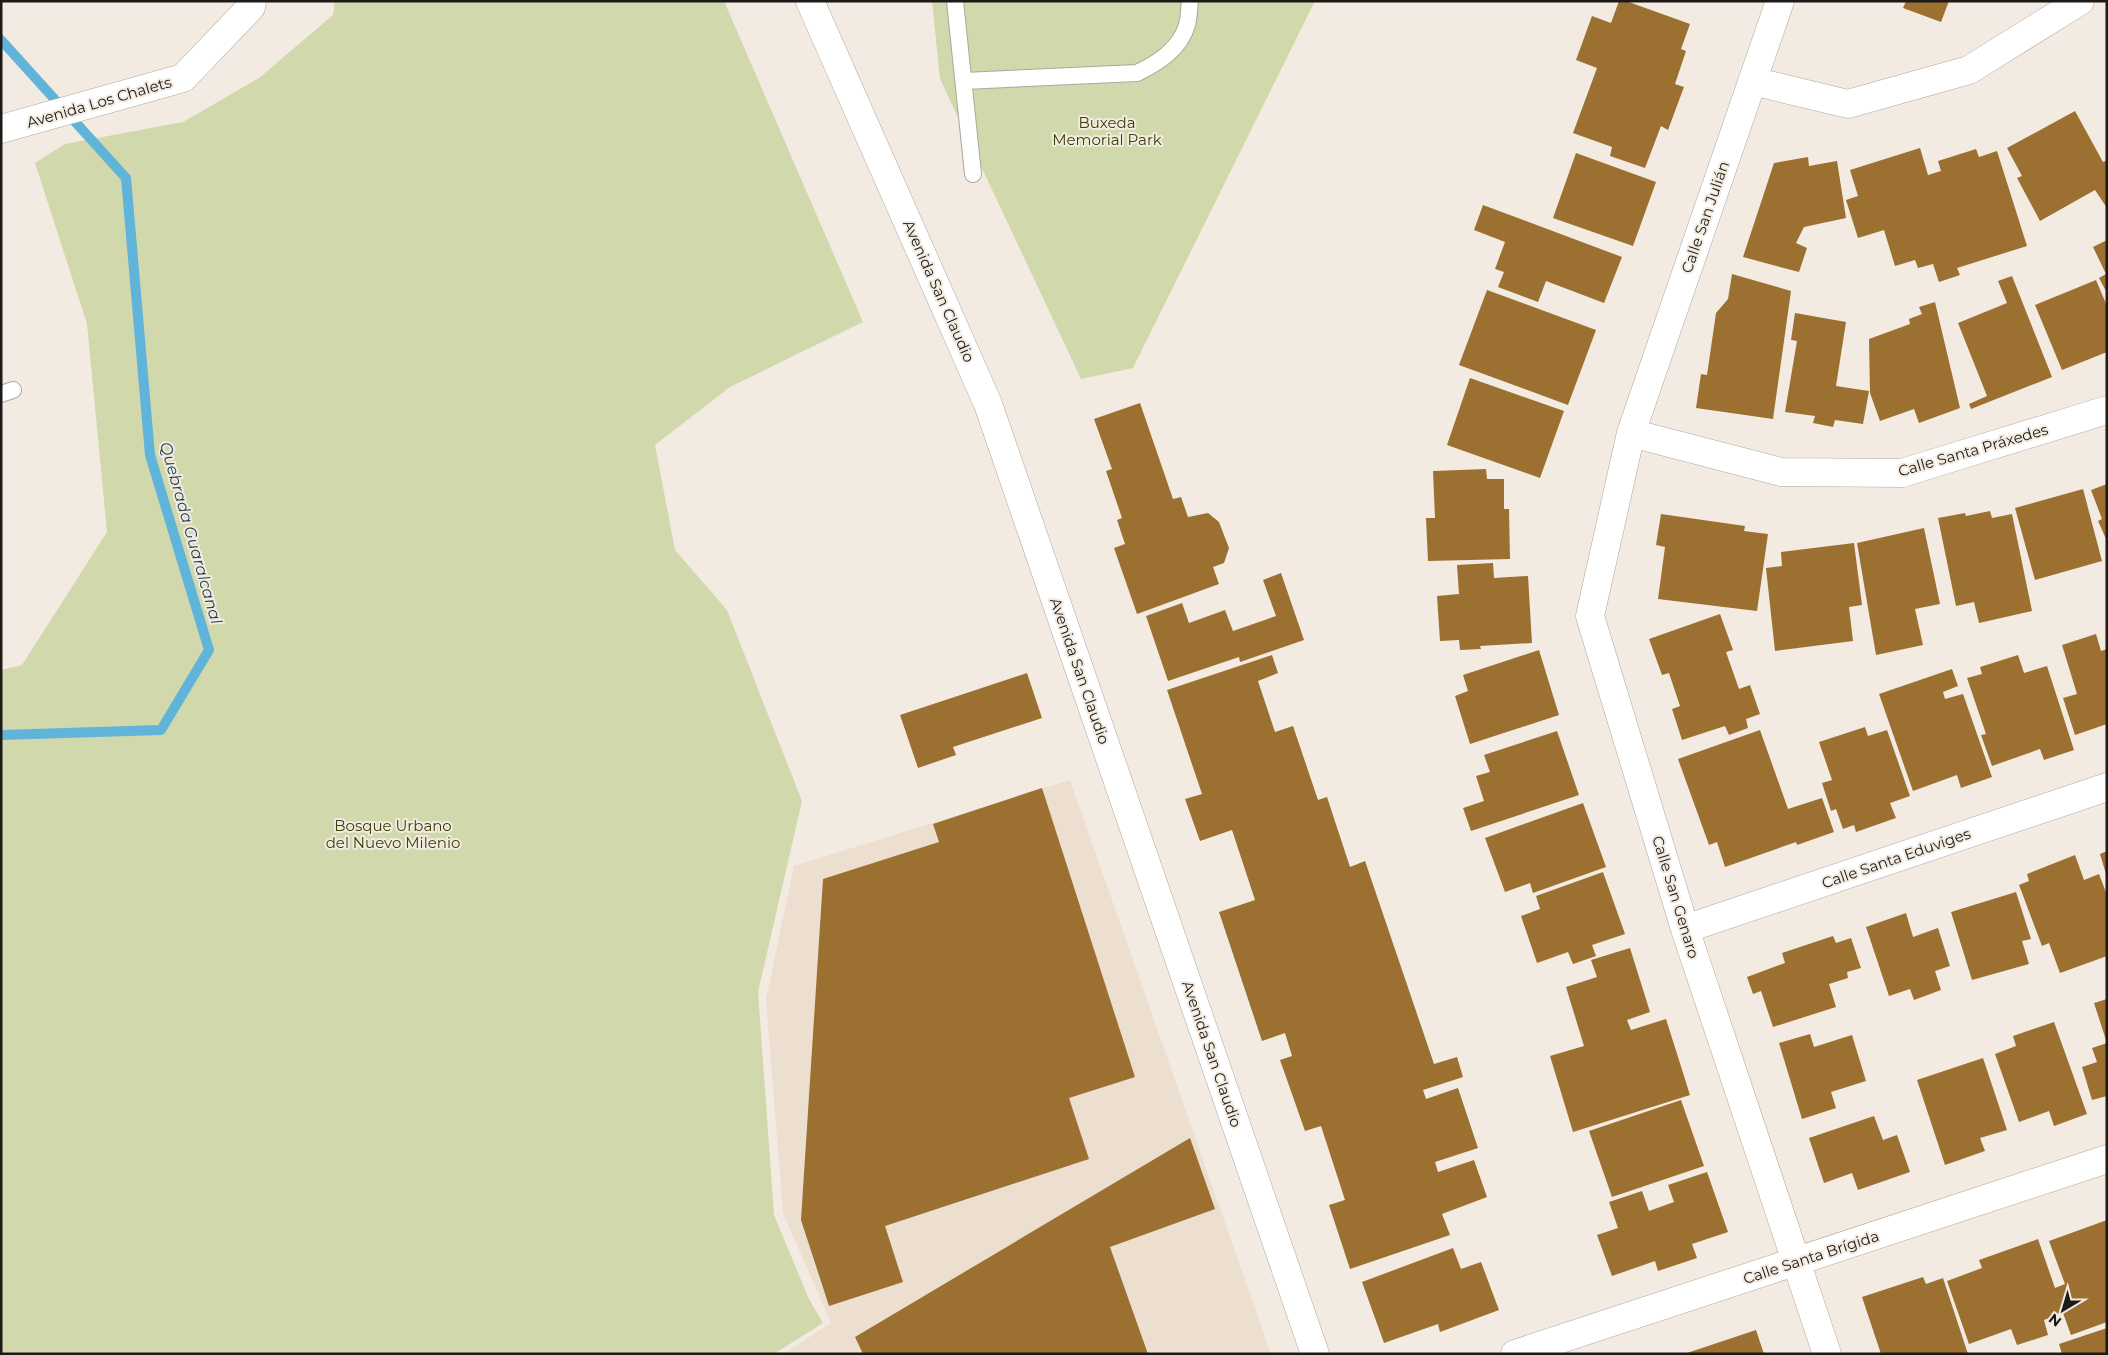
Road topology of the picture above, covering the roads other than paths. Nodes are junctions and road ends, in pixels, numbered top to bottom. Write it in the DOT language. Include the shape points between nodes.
graph roads {
  1 [pos="252,1"];
  2 [pos="810,1"];
  3 [pos="955,1"];
  4 [pos="1190,1"];
  5 [pos="1780,1"];
  6 [pos="2080,1"];
  7 [pos="964,81"];
  8 [pos="1752,81"];
  9 [pos="1,129"];
  10 [pos="973,174"];
  11 [pos="2107,410"];
  12 [pos="1631,433"];
  13 [pos="2107,787"];
  14 [pos="1685,929"];
  15 [pos="2107,1160"];
  16 [pos="1797,1262"];
  17 [pos="1315,1354"];
  18 [pos="1515,1354"];
  19 [pos="1827,1354"];
  1 -- 9 [label="street, Avenida Los Chalets" via="251,7 183,78"];
  2 -- 17 [label="street, Avenida San Claudio" via="988,404"];
  3 -- 7 [label="lane"];
  4 -- 7 [label="lane" via="1187,26 1177,45 1160,62 1137,73"];
  5 -- 8 [label="street, Calle San Julián"];
  6 -- 8 [label="street" via="1969,70 1848,104"];
  7 -- 10 [label="lane"];
  8 -- 12 [label="street, Calle San Julián"];
  11 -- 12 [label="street, Calle Santa Práxedes" via="1902,473 1781,472"];
  12 -- 14 [label="street, Calle San Genaro" via="1590,616"];
  13 -- 14 [label="street, Calle Santa Eduviges"];
  14 -- 16 [label="street, Calle San Genaro"];
  15 -- 16 [label="street, Calle Santa Brígida"];
  16 -- 18 [label="street, Calle Santa Brígida"];
  16 -- 19 [label="street, Calle San Genaro"];
}
